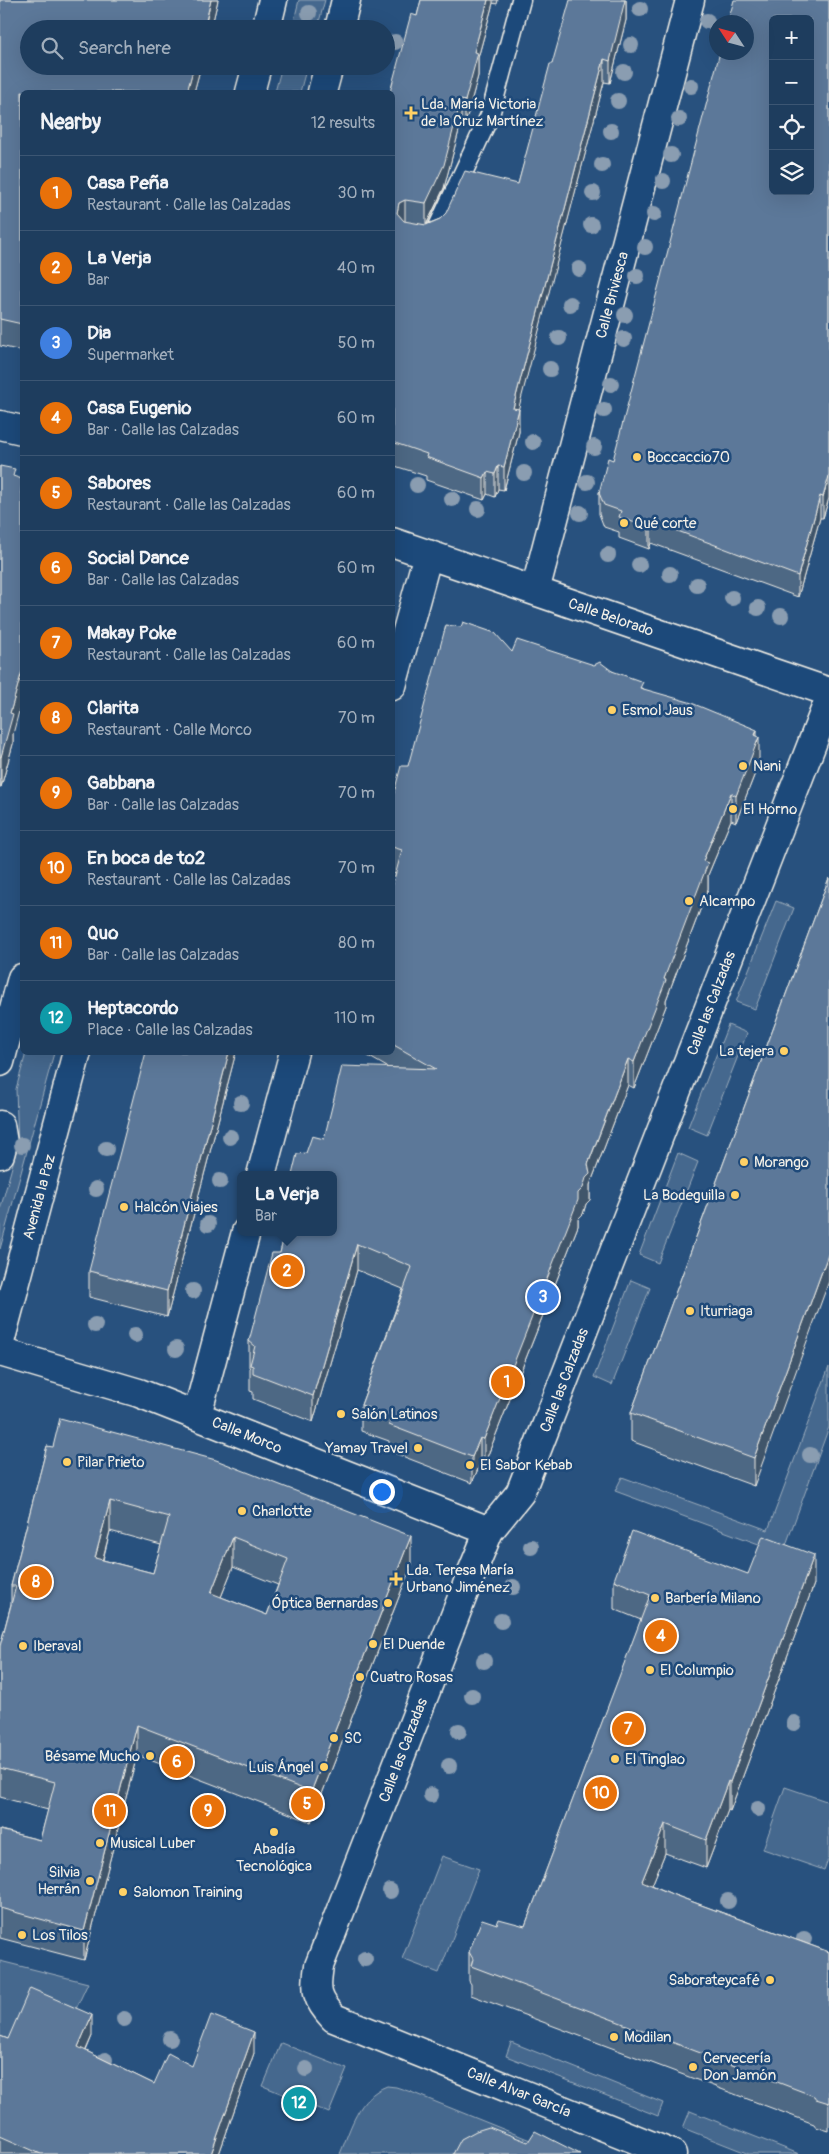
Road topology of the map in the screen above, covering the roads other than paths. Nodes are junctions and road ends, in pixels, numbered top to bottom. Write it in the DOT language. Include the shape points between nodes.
graph roads {
  1 [pos="274,0"];
  2 [pos="346,0"];
  3 [pos="521,0"];
  4 [pos="690,0"];
  5 [pos="268,20"];
  6 [pos="341,20"];
  7 [pos="255,75"];
  8 [pos="327,75"];
  9 [pos="251,90"];
  10 [pos="323,90"];
  11 [pos="415,236"];
  12 [pos="395,543"];
  13 [pos="428,554"];
  14 [pos="535,591"];
  15 [pos="395,675"];
  16 [pos="829,692"];
  17 [pos="829,700"];
  18 [pos="20,986"];
  19 [pos="77,1055"];
  20 [pos="293,1055"];
  21 [pos="0,1062"];
  22 [pos="0,1125"];
  23 [pos="0,1154"];
  24 [pos="262,1171"];
  25 [pos="245,1236"];
  26 [pos="0,1342"];
  27 [pos="0,1352"];
  28 [pos="197,1415"];
  29 [pos="489,1531"];
  30 [pos="366,2031"];
  31 [pos="672,2154"];
  1 -- 5 [label="street"];
  2 -- 6 [label="street"];
  3 -- 11 [label="lane" via="490,115 436,231 429,237"];
  4 -- 14 [label="street, Calle Briviesca"];
  7 -- 9 [label="street"];
  8 -- 10 [label="street"];
  12 -- 13 [label="street, Calle Belorado"];
  13 -- 14 [label="street, Calle Belorado"];
  13 -- 15 [label="street"];
  14 -- 16 [label="street, Calle Belorado"];
  17 -- 29 [label="street, Calle las Calzadas" via="520,1493"];
  18 -- 21 [label="street"];
  19 -- 26 [label="street, Avenida la Paz"];
  20 -- 24 [label="street"];
  22 -- 23 [label="street" via="3,1143"];
  25 -- 28 [label="street"];
  27 -- 28 [label="street, Calle Morco" via="139,1393"];
  28 -- 29 [label="street, Calle Morco"];
  29 -- 30 [label="street, Calle las Calzadas" via="319,1966 316,1988 322,2005 334,2018"];
  30 -- 31 [label="street, Calle Alvar García"];
}
